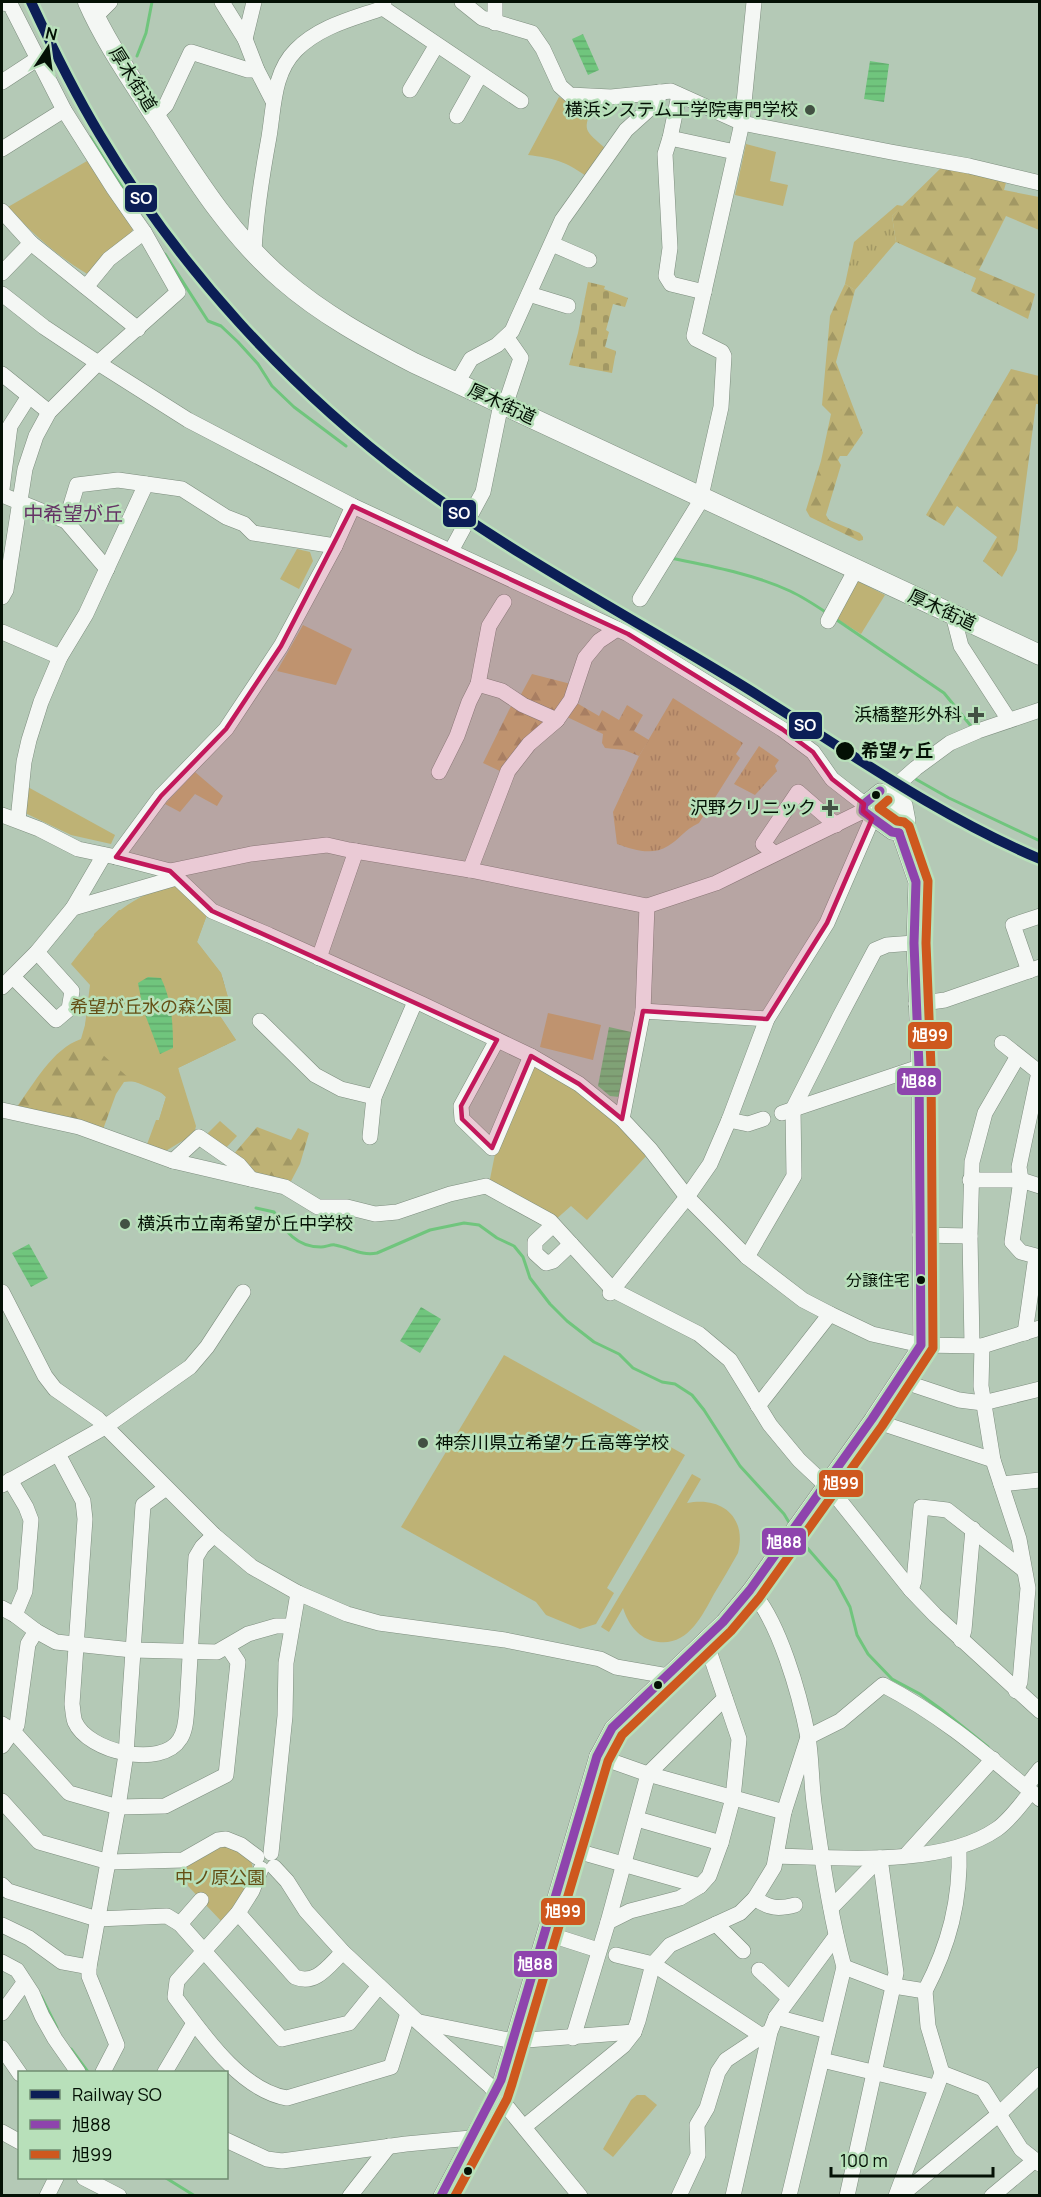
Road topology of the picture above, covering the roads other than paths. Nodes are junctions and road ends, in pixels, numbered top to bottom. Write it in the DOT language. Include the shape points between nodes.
graph roads {
  1 [pos="110,2"];
  2 [pos="222,2"];
  3 [pos="254,2"];
  4 [pos="354,2"];
  5 [pos="462,2"];
  6 [pos="495,2"];
  7 [pos="754,2"];
  8 [pos="2,3"];
  9 [pos="383,5"];
  10 [pos="92,9"];
  11 [pos="362,16"];
  12 [pos="495,23"];
  13 [pos="245,39"];
  14 [pos="436,46"];
  15 [pos="38,59"];
  16 [pos="257,70"];
  17 [pos="480,75"];
  18 [pos="2,82"];
  19 [pos="410,90"];
  20 [pos="659,92"];
  21 [pos="680,95"];
  22 [pos="273,101"];
  23 [pos="521,101"];
  24 [pos="64,110"];
  25 [pos="155,116"];
  26 [pos="457,116"];
  27 [pos="742,123"];
  28 [pos="670,138"];
  29 [pos="2,149"];
  30 [pos="735,152"];
  31 [pos="1040,183"];
  32 [pos="2,211"];
  33 [pos="144,232"];
  34 [pos="31,243"];
  35 [pos="552,244"];
  36 [pos="254,251"];
  37 [pos="589,260"];
  38 [pos="2,273"];
  39 [pos="86,287"];
  40 [pos="704,292"];
  41 [pos="2,294"];
  42 [pos="529,294"];
  43 [pos="568,306"];
  44 [pos="138,329"];
  45 [pos="507,338"];
  46 [pos="98,363"];
  47 [pos="2,374"];
  48 [pos="457,383"];
  49 [pos="29,396"];
  50 [pos="503,405"];
  51 [pos="49,412"];
  52 [pos="146,484"];
  53 [pos="2,489"];
  54 [pos="2,495"];
  55 [pos="702,496"];
  56 [pos="20,502"];
  57 [pos="353,506"];
  58 [pos="66,521"];
  59 [pos="335,546"];
  60 [pos="451,551"];
  61 [pos="107,569"];
  62 [pos="856,569"];
  63 [pos="2,597"];
  64 [pos="640,599"];
  65 [pos="504,602"];
  66 [pos="953,615"];
  67 [pos="828,621"];
  68 [pos="617,629"];
  69 [pos="2,632"];
  70 [pos="1040,656"];
  71 [pos="60,657"];
  72 [pos="478,684"];
  73 [pos="1040,710"];
  74 [pos="557,720"];
  75 [pos="1009,720"];
  76 [pos="439,772"];
  77 [pos="889,793"];
  78 [pos="866,811"];
  79 [pos="2,815"];
  80 [pos="18,820"];
  81 [pos="836,825"];
  82 [pos="899,833"];
  83 [pos="356,852"];
  84 [pos="774,853"];
  85 [pos="110,856"];
  86 [pos="470,870"];
  87 [pos="173,875"];
  88 [pos="647,906"];
  89 [pos="73,908"];
  90 [pos="1040,916"];
  91 [pos="914,943"];
  92 [pos="37,952"];
  93 [pos="319,958"];
  94 [pos="1034,969"];
  95 [pos="7,982"];
  96 [pos="415,1002"];
  97 [pos="916,1004"];
  98 [pos="644,1011"];
  99 [pos="767,1019"];
  100 [pos="260,1022"];
  101 [pos="497,1040"];
  102 [pos="1002,1043"];
  103 [pos="531,1056"];
  104 [pos="1018,1056"];
  105 [pos="919,1067"];
  106 [pos="1039,1072"];
  107 [pos="374,1097"];
  108 [pos="2,1110"];
  109 [pos="787,1111"];
  110 [pos="622,1119"];
  111 [pos="763,1119"];
  112 [pos="729,1120"];
  113 [pos="370,1137"];
  114 [pos="173,1161"];
  115 [pos="252,1179"];
  116 [pos="970,1180"];
  117 [pos="1021,1180"];
  118 [pos="1040,1186"];
  119 [pos="687,1197"];
  120 [pos="553,1225"];
  121 [pos="920,1235"];
  122 [pos="970,1236"];
  123 [pos="571,1244"];
  124 [pos="747,1257"];
  125 [pos="612,1291"];
  126 [pos="2,1292"];
  127 [pos="243,1292"];
  128 [pos="830,1314"];
  129 [pos="1032,1330"];
  130 [pos="921,1345"];
  131 [pos="977,1346"];
  132 [pos="911,1383"];
  133 [pos="1040,1389"];
  134 [pos="983,1403"];
  135 [pos="758,1406"];
  136 [pos="887,1425"];
  137 [pos="105,1427"];
  138 [pos="58,1454"];
  139 [pos="993,1460"];
  140 [pos="1040,1480"];
  141 [pos="6,1482"];
  142 [pos="825,1484"];
  143 [pos="1001,1484"];
  144 [pos="166,1488"];
  145 [pos="973,1529"];
  146 [pos="214,1535"];
  147 [pos="1024,1570"];
  148 [pos="1034,1588"];
  149 [pos="750,1590"];
  150 [pos="911,1590"];
  151 [pos="298,1593"];
  152 [pos="8,1611"];
  153 [pos="292,1626"];
  154 [pos="36,1630"];
  155 [pos="705,1639"];
  156 [pos="962,1640"];
  157 [pos="77,1646"];
  158 [pos="228,1647"];
  159 [pos="132,1650"];
  160 [pos="190,1652"];
  161 [pos="668,1676"];
  162 [pos="1016,1691"];
  163 [pos="725,1698"];
  164 [pos="1040,1711"];
  165 [pos="7,1728"];
  166 [pos="808,1737"];
  167 [pos="2,1746"];
  168 [pos="126,1755"];
  169 [pos="597,1756"];
  170 [pos="993,1759"];
  171 [pos="1040,1769"];
  172 [pos="648,1774"];
  173 [pos="1032,1793"];
  174 [pos="733,1798"];
  175 [pos="2,1801"];
  176 [pos="118,1807"];
  177 [pos="784,1812"];
  178 [pos="637,1819"];
  179 [pos="721,1843"];
  180 [pos="958,1848"];
  181 [pos="570,1849"];
  182 [pos="906,1855"];
  183 [pos="777,1856"];
  184 [pos="824,1858"];
  185 [pos="880,1858"];
  186 [pos="109,1862"];
  187 [pos="266,1862"];
  188 [pos="624,1864"];
  189 [pos="2,1885"];
  190 [pos="700,1886"];
  191 [pos="755,1898"];
  192 [pos="201,1900"];
  193 [pos="795,1905"];
  194 [pos="831,1908"];
  195 [pos="238,1913"];
  196 [pos="97,1919"];
  197 [pos="608,1922"];
  198 [pos="180,1924"];
  199 [pos="716,1924"];
  200 [pos="2,1925"];
  201 [pos="545,1933"];
  202 [pos="836,1936"];
  203 [pos="204,1950"];
  204 [pos="598,1950"];
  205 [pos="743,1951"];
  206 [pos="343,1952"];
  207 [pos="616,1955"];
  208 [pos="2,1962"];
  209 [pos="653,1964"];
  210 [pos="89,1967"];
  211 [pos="844,1967"];
  212 [pos="759,1970"];
  213 [pos="24,1983"];
  214 [pos="379,1986"];
  215 [pos="894,1986"];
  216 [pos="925,1991"];
  217 [pos="789,1998"];
  218 [pos="2,2013"];
  219 [pos="412,2017"];
  220 [pos="776,2017"];
  221 [pos="194,2023"];
  222 [pos="828,2031"];
  223 [pos="633,2032"];
  224 [pos="766,2034"];
  225 [pos="573,2037"];
  226 [pos="513,2040"];
  227 [pos="2,2048"];
  228 [pos="822,2060"];
  229 [pos="18,2071"];
  230 [pos="77,2071"];
  231 [pos="104,2071"];
  232 [pos="166,2071"];
  233 [pos="875,2073"];
  234 [pos="1040,2075"];
  235 [pos="939,2080"];
  236 [pos="496,2093"];
  237 [pos="998,2115"];
  238 [pos="524,2127"];
  239 [pos="2,2132"];
  240 [pos="471,2138"];
  241 [pos="18,2141"];
  242 [pos="228,2141"];
  243 [pos="389,2146"];
  244 [pos="1037,2162"];
  245 [pos="56,2179"];
  246 [pos="88,2179"];
  247 [pos="106,2183"];
  248 [pos="47,2196"];
  249 [pos="119,2196"];
  250 [pos="350,2196"];
  251 [pos="441,2196"];
  252 [pos="580,2196"];
  253 [pos="679,2196"];
  254 [pos="733,2196"];
  255 [pos="789,2196"];
  256 [pos="847,2196"];
  257 [pos="898,2196"];
  258 [pos="992,2196"];
  1 -- 10 [label="street"];
  2 -- 13 [label="street"];
  3 -- 13 [label="street"];
  4 -- 11 [label="street"];
  5 -- 12 [label="street"];
  6 -- 12 [label="street"];
  7 -- 27 [label="street"];
  8 -- 15 [label="street" via="10,4"];
  9 -- 11 [label="street"];
  9 -- 14 [label="street"];
  10 -- 25 [label="main road, 厚木街道"];
  11 -- 22 [label="street" via="338,22 294,52 279,78"];
  12 -- 20 [label="street" via="532,33 560,86 570,95 611,97"];
  13 -- 16 [label="street"];
  14 -- 17 [label="street"];
  14 -- 19 [label="street"];
  15 -- 18 [label="street"];
  15 -- 24 [label="street"];
  16 -- 22 [label="street"];
  16 -- 25 [label="street" via="191,52 166,105"];
  17 -- 23 [label="street"];
  17 -- 26 [label="street"];
  20 -- 21 [label="street"];
  20 -- 35 [label="street" via="658,102 626,130 562,220"];
  21 -- 27 [label="street"];
  21 -- 28 [label="street"];
  22 -- 36 [label="street" via="257,201"];
  24 -- 29 [label="street"];
  24 -- 33 [label="street"];
  25 -- 36 [label="main road, 厚木街道" via="232,228"];
  27 -- 30 [label="street"];
  27 -- 31 [label="street"];
  28 -- 30 [label="street"];
  28 -- 40 [label="street" via="665,154 670,248 666,276 671,284"];
  30 -- 40 [label="street"];
  32 -- 34 [label="street"];
  33 -- 39 [label="street" via="109,259"];
  33 -- 44 [label="street" via="178,292"];
  34 -- 38 [label="street"];
  34 -- 39 [label="street"];
  35 -- 37 [label="street"];
  35 -- 42 [label="street"];
  36 -- 48 [label="main road, 厚木街道" via="283,280 363,337"];
  39 -- 44 [label="street"];
  40 -- 55 [label="street" via="694,336 724,356 721,407"];
  41 -- 46 [label="street"];
  42 -- 43 [label="street"];
  42 -- 45 [label="street"];
  44 -- 46 [label="street"];
  45 -- 48 [label="street" via="471,359"];
  45 -- 50 [label="street" via="521,358"];
  46 -- 51 [label="street"];
  46 -- 57 [label="street" via="188,420"];
  47 -- 49 [label="street"];
  48 -- 50 [label="main road, 厚木街道"];
  49 -- 51 [label="street"];
  49 -- 53 [label="street" via="10,426"];
  50 -- 55 [label="main road, 厚木街道"];
  50 -- 60 [label="street" via="483,492"];
  51 -- 56 [label="street" via="30,452"];
  52 -- 58 [label="street" via="118,480 77,485"];
  52 -- 59 [label="street" via="182,489 253,532"];
  52 -- 61 [label="street"];
  54 -- 56 [label="street"];
  55 -- 62 [label="main road, 厚木街道"];
  55 -- 64 [label="street"];
  56 -- 58 [label="street"];
  56 -- 63 [label="street"];
  57 -- 59 [label="street"];
  57 -- 60 [label="street"];
  58 -- 61 [label="street"];
  59 -- 85 [label="street" via="281,646 226,729"];
  60 -- 68 [label="street"];
  61 -- 71 [label="street"];
  62 -- 66 [label="main road, 厚木街道"];
  62 -- 67 [label="street"];
  65 -- 72 [label="street" via="489,626"];
  66 -- 70 [label="main road, 厚木街道"];
  66 -- 75 [label="street" via="961,646"];
  68 -- 74 [label="street" via="599,641 585,658 571,700"];
  68 -- 78 [label="street" via="782,729 813,752 832,779"];
  69 -- 71 [label="street"];
  71 -- 80 [label="street" via="29,740"];
  72 -- 74 [label="street" via="502,691"];
  72 -- 76 [label="street"];
  73 -- 75 [label="street"];
  74 -- 86 [label="street" via="529,744 508,771"];
  75 -- 77 [label="street" via="950,744"];
  77 -- 78 [label="street"];
  77 -- 82 [label="street"];
  78 -- 81 [label="street"];
  78 -- 82 [label="street" via="892,832"];
  78 -- 99 [label="street" via="827,923"];
  79 -- 80 [label="street"];
  80 -- 85 [label="street" via="78,849"];
  81 -- 84 [label="street"];
  81 -- 84 [label="street" via="798,792 763,844"];
  82 -- 91 [label="street" via="916,882"];
  83 -- 86 [label="street"];
  83 -- 87 [label="street" via="327,845 307,846 221,860"];
  83 -- 93 [label="street"];
  84 -- 88 [label="street" via="716,883"];
  85 -- 87 [label="street"];
  85 -- 89 [label="street"];
  86 -- 88 [label="street"];
  87 -- 89 [label="street"];
  87 -- 93 [label="street" via="212,911"];
  88 -- 98 [label="street"];
  89 -- 92 [label="street"];
  90 -- 94 [label="street" via="1013,925"];
  91 -- 97 [label="street"];
  91 -- 109 [label="street" via="875,950"];
  92 -- 95 [label="street"];
  92 -- 95 [label="street" via="72,991 69,1009 56,1020"];
  93 -- 96 [label="street"];
  94 -- 97 [label="street" via="945,1000"];
  96 -- 101 [label="street"];
  96 -- 107 [label="street"];
  97 -- 105 [label="street"];
  98 -- 99 [label="street"];
  98 -- 110 [label="street"];
  99 -- 112 [label="street"];
  100 -- 107 [label="street" via="315,1075 341,1089"];
  101 -- 103 [label="street"];
  101 -- 103 [label="street" via="461,1106 462,1119 492,1148"];
  102 -- 104 [label="street"];
  103 -- 110 [label="street" via="579,1084"];
  104 -- 106 [label="street"];
  104 -- 116 [label="street" via="985,1113"];
  105 -- 109 [label="street"];
  105 -- 121 [label="street"];
  106 -- 117 [label="street" via="1019,1167"];
  107 -- 113 [label="street"];
  108 -- 114 [label="street" via="80,1127"];
  109 -- 124 [label="street" via="794,1176"];
  110 -- 119 [label="street"];
  111 -- 112 [label="street" via="748,1124"];
  112 -- 119 [label="street" via="710,1164"];
  114 -- 115 [label="street"];
  114 -- 115 [label="street" via="199,1137"];
  115 -- 120 [label="street" via="285,1188 318,1207 347,1207 375,1214 396,1212 486,1186"];
  116 -- 117 [label="street"];
  116 -- 122 [label="street"];
  117 -- 118 [label="street"];
  117 -- 129 [label="street" via="1012,1242 1021,1252 1036,1256"];
  119 -- 124 [label="street"];
  119 -- 125 [label="street"];
  120 -- 123 [label="street"];
  120 -- 123 [label="street" via="535,1242 535,1253 546,1263"];
  121 -- 122 [label="street"];
  121 -- 130 [label="street"];
  122 -- 131 [label="street"];
  123 -- 125 [label="street"];
  124 -- 128 [label="street" via="803,1300"];
  125 -- 135 [label="street" via="699,1334 723,1352"];
  126 -- 137 [label="street" via="45,1376 55,1389"];
  127 -- 137 [label="street" via="190,1367"];
  128 -- 130 [label="street" via="872,1334"];
  128 -- 135 [label="street"];
  129 -- 131 [label="street"];
  130 -- 131 [label="street"];
  130 -- 142 [label="street"];
  131 -- 134 [label="street"];
  132 -- 134 [label="street" via="959,1400"];
  133 -- 134 [label="street"];
  134 -- 139 [label="street"];
  135 -- 142 [label="street" via="787,1446"];
  136 -- 139 [label="street"];
  137 -- 138 [label="street"];
  137 -- 144 [label="street"];
  138 -- 141 [label="street"];
  138 -- 157 [label="street" via="83,1501 85,1519"];
  139 -- 143 [label="street"];
  140 -- 143 [label="street"];
  141 -- 152 [label="street" via="31,1520 25,1591"];
  142 -- 149 [label="street"];
  142 -- 150 [label="street"];
  143 -- 147 [label="street" via="1019,1539"];
  144 -- 146 [label="street"];
  144 -- 159 [label="street" via="143,1505"];
  145 -- 147 [label="street"];
  145 -- 150 [label="street" via="947,1510 921,1507"];
  145 -- 156 [label="street"];
  146 -- 151 [label="street" via="252,1567"];
  146 -- 160 [label="street" via="196,1557"];
  147 -- 148 [label="street"];
  148 -- 162 [label="street"];
  149 -- 155 [label="street"];
  149 -- 166 [label="street" via="769,1616 790,1669"];
  150 -- 156 [label="street"];
  151 -- 153 [label="street"];
  151 -- 161 [label="street" via="379,1623 505,1640"];
  152 -- 154 [label="street"];
  153 -- 158 [label="street" via="248,1634"];
  153 -- 187 [label="street"];
  154 -- 157 [label="street" via="56,1642"];
  154 -- 165 [label="street" via="28,1644 17,1725"];
  155 -- 161 [label="street"];
  155 -- 163 [label="street"];
  156 -- 162 [label="street"];
  157 -- 159 [label="street"];
  157 -- 168 [label="street" via="72,1704 76,1724 104,1747"];
  158 -- 160 [label="street" via="217,1652"];
  158 -- 176 [label="street" via="237,1662 226,1775 165,1806"];
  159 -- 160 [label="street"];
  159 -- 168 [label="street"];
  160 -- 168 [label="street" via="185,1727 180,1740 158,1753"];
  161 -- 169 [label="street" via="612,1728"];
  162 -- 164 [label="street"];
  163 -- 172 [label="street"];
  163 -- 174 [label="street" via="739,1739"];
  165 -- 167 [label="street"];
  165 -- 176 [label="street" via="69,1793"];
  166 -- 170 [label="street" via="840,1721 883,1685 918,1703"];
  166 -- 177 [label="street"];
  166 -- 184 [label="street" via="814,1809"];
  168 -- 176 [label="street"];
  169 -- 172 [label="street"];
  169 -- 181 [label="street"];
  170 -- 173 [label="street"];
  170 -- 182 [label="street"];
  171 -- 173 [label="street"];
  172 -- 174 [label="street"];
  172 -- 178 [label="street"];
  173 -- 180 [label="street" via="998,1829"];
  174 -- 177 [label="street"];
  174 -- 179 [label="street"];
  175 -- 186 [label="street" via="39,1842"];
  176 -- 186 [label="street"];
  177 -- 183 [label="street"];
  178 -- 179 [label="street"];
  178 -- 188 [label="street"];
  179 -- 190 [label="street" via="709,1876"];
  180 -- 182 [label="street"];
  180 -- 216 [label="street" via="960,1878 953,1920"];
  181 -- 188 [label="street"];
  181 -- 201 [label="street"];
  182 -- 185 [label="street"];
  183 -- 184 [label="street"];
  183 -- 191 [label="street"];
  184 -- 185 [label="street"];
  184 -- 194 [label="street"];
  185 -- 194 [label="street"];
  185 -- 215 [label="street" via="896,1973"];
  186 -- 187 [label="street" via="183,1860 226,1839"];
  186 -- 196 [label="street"];
  187 -- 195 [label="street"];
  187 -- 206 [label="street" via="287,1881 306,1911"];
  188 -- 190 [label="street"];
  188 -- 197 [label="street"];
  189 -- 196 [label="street" via="8,1891"];
  190 -- 197 [label="street" via="680,1898 630,1911"];
  191 -- 193 [label="street" via="777,1909"];
  191 -- 199 [label="street" via="740,1913"];
  192 -- 198 [label="street"];
  194 -- 202 [label="street"];
  195 -- 203 [label="street"];
  195 -- 206 [label="street" via="295,1977 303,1981 315,1978"];
  196 -- 198 [label="street" via="167,1916"];
  196 -- 210 [label="street"];
  197 -- 204 [label="street"];
  198 -- 203 [label="street"];
  199 -- 205 [label="street"];
  199 -- 209 [label="street" via="670,1946"];
  200 -- 210 [label="street" via="29,1938 62,1962"];
  201 -- 204 [label="street"];
  201 -- 226 [label="street"];
  202 -- 211 [label="street"];
  202 -- 217 [label="street"];
  203 -- 214 [label="street" via="282,2039 349,2023"];
  203 -- 221 [label="street" via="177,1981 175,1989 174,1997"];
  204 -- 225 [label="street"];
  206 -- 214 [label="street"];
  207 -- 209 [label="street"];
  208 -- 213 [label="street" via="17,1970"];
  209 -- 223 [label="street"];
  209 -- 224 [label="street"];
  210 -- 231 [label="street" via="89,1976 117,2044"];
  211 -- 215 [label="street"];
  211 -- 222 [label="street"];
  212 -- 217 [label="street"];
  213 -- 218 [label="street"];
  213 -- 230 [label="street"];
  214 -- 219 [label="street"];
  215 -- 216 [label="street"];
  215 -- 233 [label="street"];
  216 -- 235 [label="street"];
  217 -- 220 [label="street"];
  219 -- 221 [label="street" via="391,2067 287,2098 274,2096 234,2070"];
  219 -- 226 [label="street"];
  219 -- 236 [label="street"];
  220 -- 222 [label="street"];
  220 -- 224 [label="street"];
  221 -- 232 [label="street"];
  222 -- 228 [label="street"];
  223 -- 225 [label="street"];
  223 -- 238 [label="street" via="623,2046"];
  224 -- 253 [label="street" via="726,2060 718,2072 707,2108 697,2125 698,2155"];
  224 -- 254 [label="street"];
  225 -- 226 [label="street"];
  226 -- 236 [label="street"];
  227 -- 229 [label="street"];
  228 -- 233 [label="street"];
  228 -- 255 [label="street"];
  233 -- 235 [label="street"];
  233 -- 256 [label="street"];
  234 -- 237 [label="street"];
  235 -- 237 [label="street" via="983,2089"];
  235 -- 257 [label="street"];
  236 -- 238 [label="street"];
  236 -- 240 [label="street"];
  237 -- 244 [label="street" via="1022,2149"];
  237 -- 257 [label="street"];
  238 -- 252 [label="street"];
  239 -- 241 [label="street"];
  240 -- 243 [label="street"];
  240 -- 251 [label="street"];
  242 -- 243 [label="street" via="267,2159 282,2161"];
  243 -- 250 [label="street"];
  244 -- 258 [label="street"];
  245 -- 248 [label="street"];
  246 -- 247 [label="street"];
  247 -- 249 [label="street"];
}
